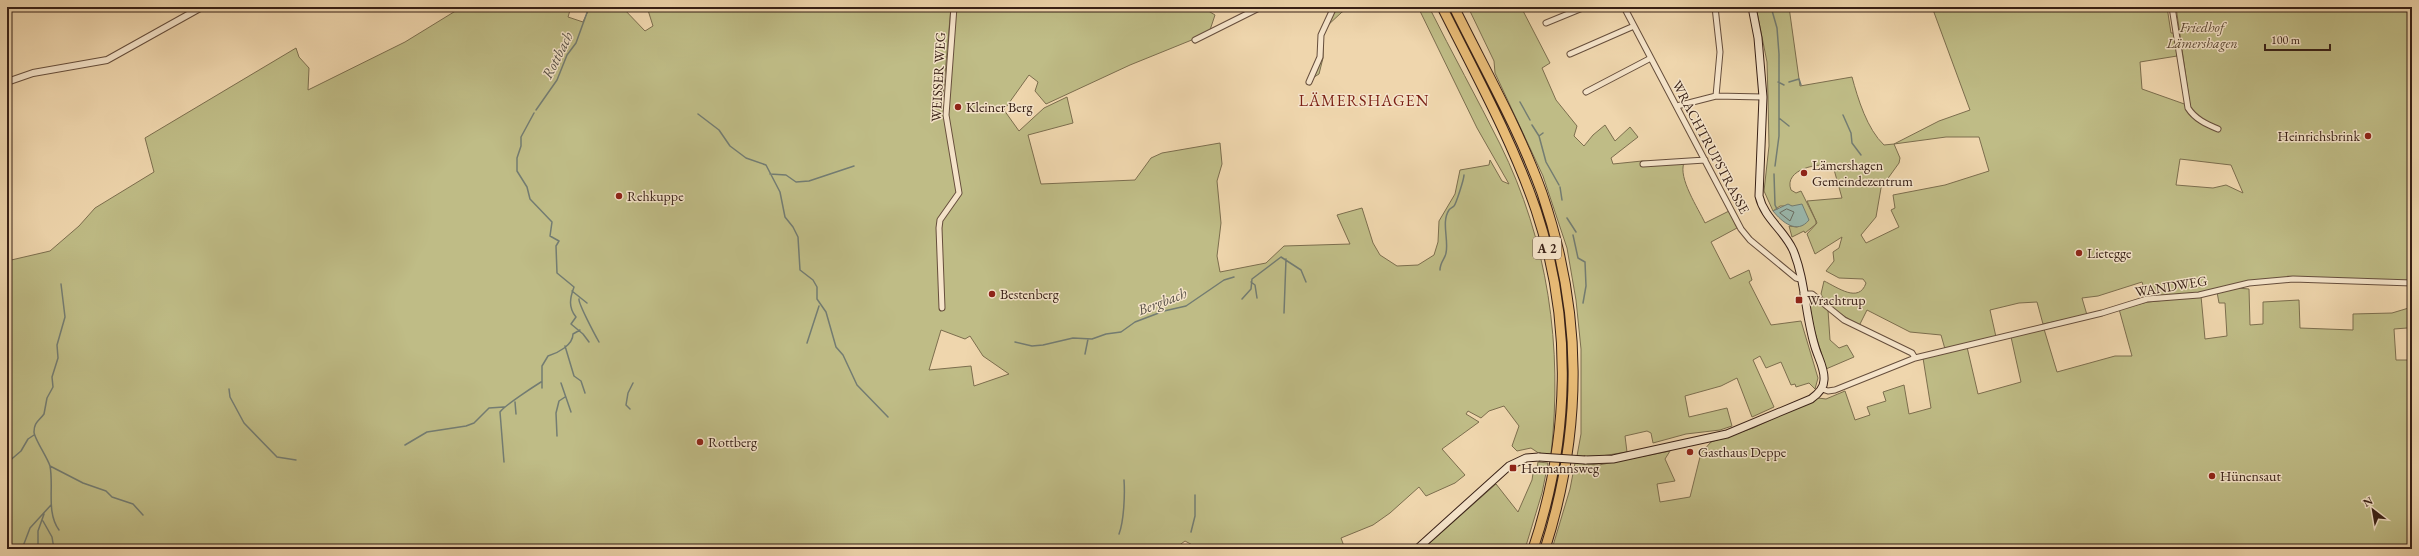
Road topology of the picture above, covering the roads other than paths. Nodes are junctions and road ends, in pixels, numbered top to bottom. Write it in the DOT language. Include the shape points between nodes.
graph roads {
  1 [pos="202,7"];
  2 [pos="954,7"];
  3 [pos="1261,7"];
  4 [pos="1334,7"];
  5 [pos="1442,7"];
  6 [pos="1454,7"];
  7 [pos="1585,7"];
  8 [pos="1624,7"];
  9 [pos="1715,7"];
  10 [pos="1752,7"];
  11 [pos="2172,7"];
  12 [pos="1546,23"];
  13 [pos="1634,26"];
  14 [pos="1195,40"];
  15 [pos="1570,54"];
  16 [pos="1651,58"];
  17 [pos="7,82"];
  18 [pos="1309,82"];
  19 [pos="1586,92"];
  20 [pos="1716,96"];
  21 [pos="1763,97"];
  22 [pos="1677,106"];
  23 [pos="2218,129"];
  24 [pos="1705,160"];
  25 [pos="1643,164"];
  26 [pos="1800,279"];
  27 [pos="2412,283"];
  28 [pos="1803,294"];
  29 [pos="942,308"];
  30 [pos="1914,358"];
  31 [pos="1822,389"];
  32 [pos="1417,549"];
  33 [pos="1533,549"];
  34 [pos="1545,549"];
  1 -- 17 [label="street" via="107,60 50,70"];
  2 -- 29 [label="street, WEISSER WEG" via="946,115 959,193 940,220 938,228"];
  3 -- 14 [label="street"];
  4 -- 18 [label="street" via="1321,35 1320,57"];
  5 -- 33 [label="highway, A 2" via="1528,188 1543,232 1556,289 1563,352 1562,416 1553,479"];
  6 -- 34 [label="highway, A 2" via="1525,153 1541,192 1556,239 1570,312 1574,384 1570,442 1560,499"];
  7 -- 12 [label="street"];
  8 -- 13 [label="street, WRACHTRUPSTRASSE"];
  9 -- 20 [label="street" via="1720,52"];
  10 -- 21 [label="main road" via="1758,38"];
  11 -- 23 [label="street" via="2188,108 2192,115"];
  13 -- 15 [label="street"];
  13 -- 16 [label="street, WRACHTRUPSTRASSE"];
  16 -- 19 [label="street" via="1597,87 1593,85"];
  16 -- 22 [label="street, WRACHTRUPSTRASSE"];
  20 -- 21 [label="street"];
  20 -- 22 [label="street"];
  21 -- 26 [label="main road" via="1759,196 1766,213 1791,246"];
  22 -- 24 [label="street, WRACHTRUPSTRASSE"];
  24 -- 25 [label="street"];
  24 -- 26 [label="street, WRACHTRUPSTRASSE" via="1745,235"];
  26 -- 28 [label="main road"];
  27 -- 30 [label="street, WANDWEG" via="2300,279 2249,283 2204,294 2147,299 2102,313"];
  28 -- 30 [label="street" via="1812,294 1844,320 1912,353"];
  28 -- 31 [label="main road" via="1824,376"];
  30 -- 31 [label="street, WANDWEG" via="1831,391"];
  31 -- 32 [label="main road, bridge" via="1807,401 1726,434 1613,459 1526,458 1509,466"];
}
